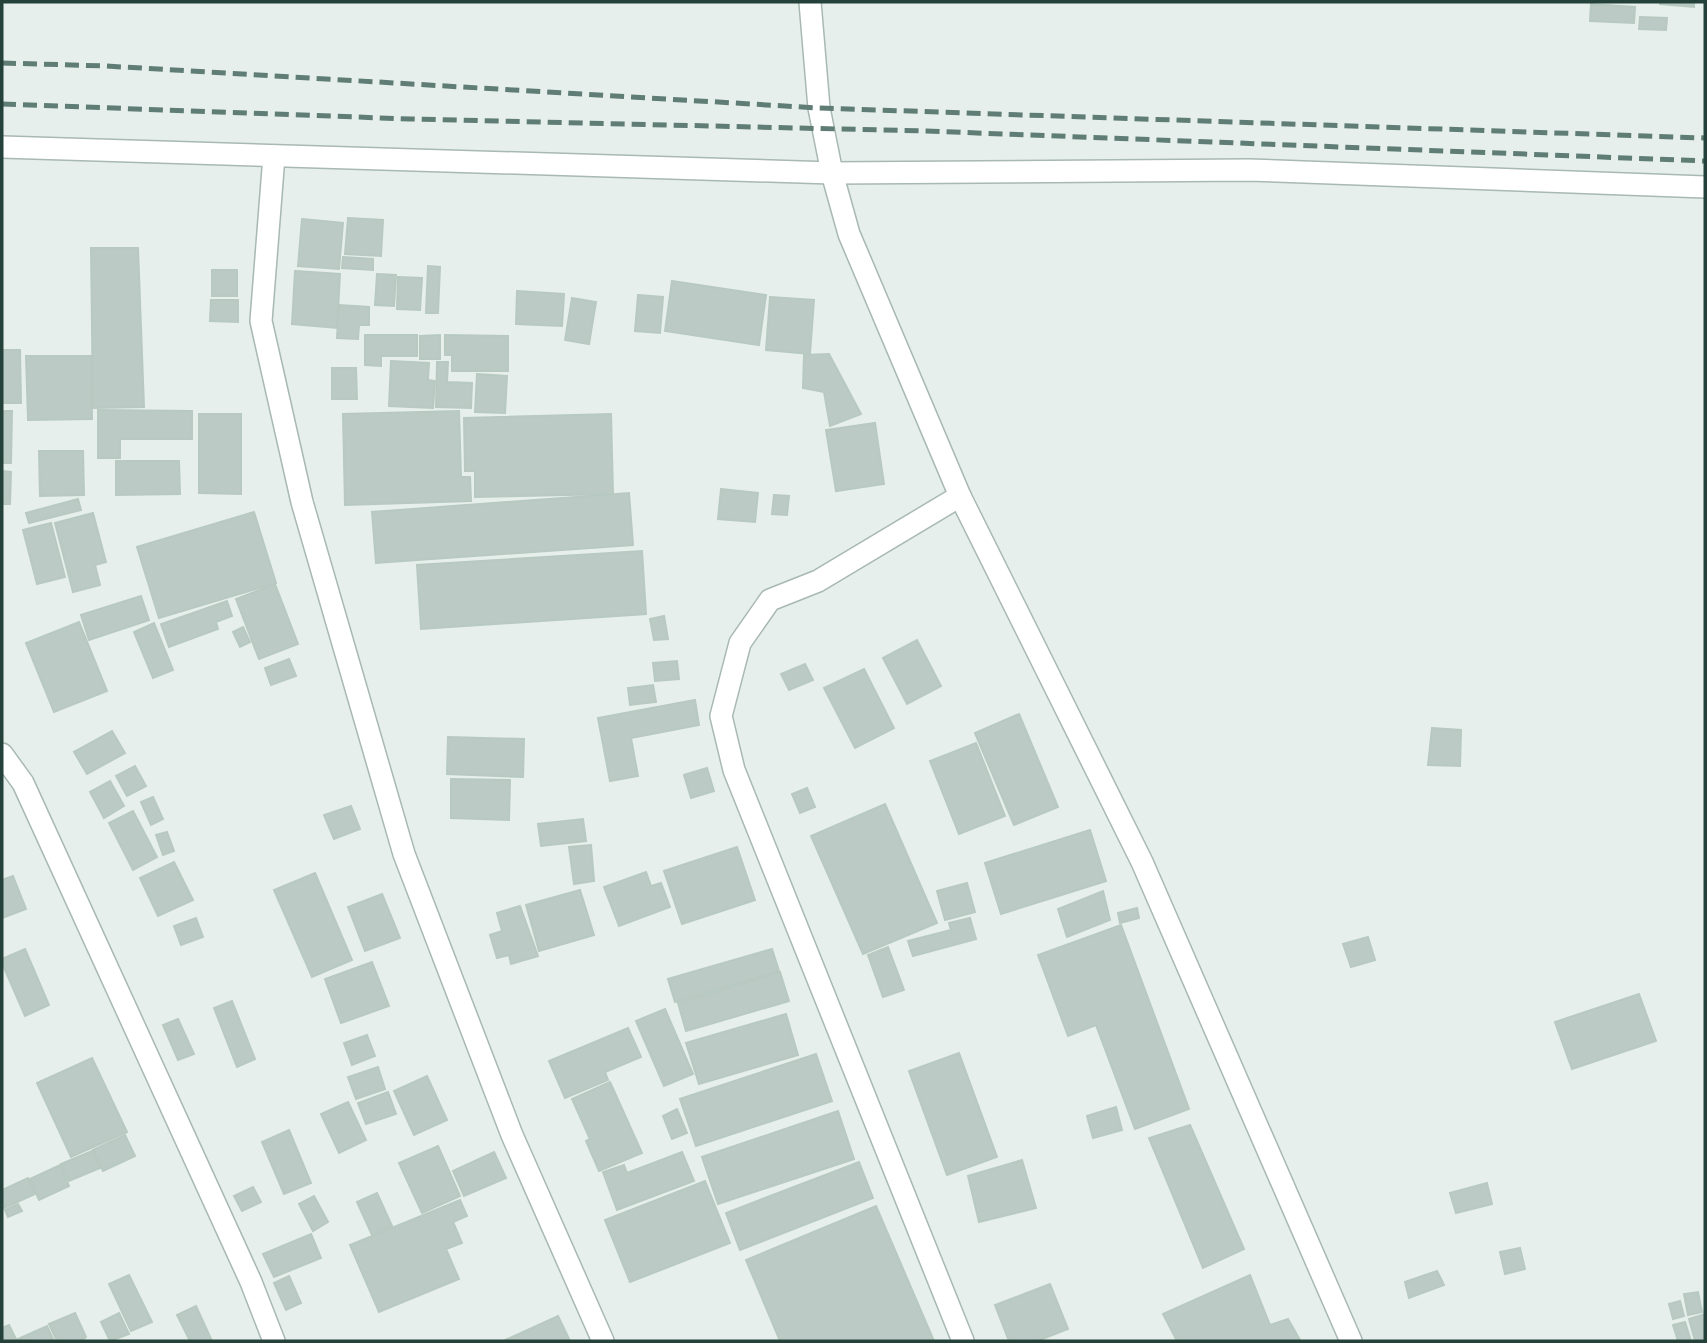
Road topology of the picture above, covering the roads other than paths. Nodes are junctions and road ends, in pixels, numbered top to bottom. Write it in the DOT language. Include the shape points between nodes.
graph roads {
  1 [pos="810,2"];
  2 [pos="2,148"];
  3 [pos="274,156"];
  4 [pos="832,173"];
  5 [pos="1705,187"];
  6 [pos="961,496"];
  7 [pos="2,754"];
  8 [pos="274,1341"];
  9 [pos="603,1341"];
  10 [pos="963,1341"];
  11 [pos="1351,1341"];
  1 -- 4 [label="street" via="819,107"];
  2 -- 3 [label="street"];
  3 -- 4 [label="street"];
  3 -- 9 [label="street" via="261,321 302,502 404,854 512,1135"];
  4 -- 5 [label="street" via="1249,170"];
  4 -- 6 [label="street" via="849,234"];
  6 -- 10 [label="street" via="818,581 770,600 740,643 721,716 739,783"];
  6 -- 11 [label="street" via="1142,862"];
  7 -- 8 [label="street" via="23,783"];
}
